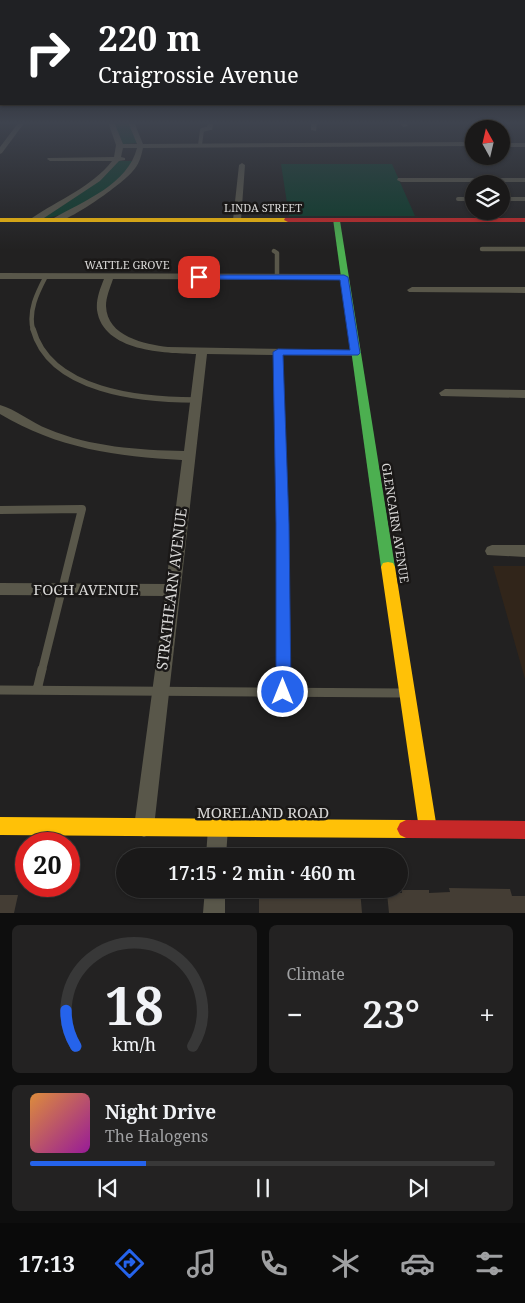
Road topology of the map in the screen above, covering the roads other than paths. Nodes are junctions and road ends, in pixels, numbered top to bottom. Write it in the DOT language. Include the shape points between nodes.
graph roads {
  1 [pos="111,165"];
  2 [pos="135,165"];
  3 [pos="242,165"];
  4 [pos="401,180"];
  5 [pos="525,180"];
  6 [pos="458,200"];
  7 [pos="465,200"];
  8 [pos="510,200"];
  9 [pos="525,200"];
  10 [pos="0,220"];
  11 [pos="35,220"];
  12 [pos="57,220"];
  13 [pos="237,220"];
  14 [pos="525,220"];
  15 [pos="336,221"];
  16 [pos="482,249"];
  17 [pos="525,249"];
  18 [pos="274,251"];
  19 [pos="0,276"];
  20 [pos="46,276"];
  21 [pos="109,276"];
  22 [pos="344,277"];
  23 [pos="277,278"];
  24 [pos="412,290"];
  25 [pos="525,290"];
  26 [pos="202,351"];
  27 [pos="278,352"];
  28 [pos="355,353"];
  29 [pos="445,393"];
  30 [pos="525,394"];
  31 [pos="196,400"];
  32 [pos="0,409"];
  33 [pos="189,456"];
  34 [pos="0,510"];
  35 [pos="492,550"];
  36 [pos="525,551"];
  37 [pos="0,589"];
  38 [pos="63,589"];
  39 [pos="173,590"];
  40 [pos="0,690"];
  41 [pos="37,690"];
  42 [pos="160,690"];
  43 [pos="283,692"];
  44 [pos="408,693"];
  45 [pos="0,826"];
  46 [pos="144,827"];
  47 [pos="218,828"];
  48 [pos="428,829"];
  49 [pos="525,830"];
  50 [pos="217,848"];
  51 [pos="215,898"];
  52 [pos="214,913"];
  1 -- 11 [label="street" via="101,177"];
  2 -- 12 [label="street" via="112,187"];
  3 -- 13 [label="street"];
  4 -- 5 [label="street"];
  6 -- 7 [label="lane"];
  8 -- 9 [label="lane"];
  10 -- 11 [label="street, LINDA STREET"];
  11 -- 12 [label="street, LINDA STREET"];
  12 -- 13 [label="street, LINDA STREET"];
  13 -- 15 [label="street, LINDA STREET"];
  14 -- 15 [label="street, LINDA STREET"];
  15 -- 22 [label="street, GLENCAIRN AVENUE"];
  16 -- 17 [label="lane"];
  18 -- 23 [label="lane" via="277,253"];
  19 -- 20 [label="street, WATTLE GROVE"];
  20 -- 21 [label="street, WATTLE GROVE"];
  20 -- 31 [label="lane" via="33,306 32,324 38,344 61,370 94,386 128,395"];
  21 -- 23 [label="street, WATTLE GROVE"];
  21 -- 26 [label="street" via="102,310 118,334 153,348"];
  22 -- 23 [label="street, WATTLE GROVE"];
  22 -- 28 [label="street, GLENCAIRN AVENUE"];
  24 -- 25 [label="street"];
  26 -- 27 [label="street"];
  26 -- 31 [label="street, STRATHEARN AVENUE"];
  27 -- 28 [label="street"];
  27 -- 43 [label="lane"];
  28 -- 44 [label="street, GLENCAIRN AVENUE"];
  29 -- 30 [label="street"];
  31 -- 33 [label="street, STRATHEARN AVENUE"];
  32 -- 33 [label="street" via="37,430 66,441 140,454"];
  33 -- 39 [label="street, STRATHEARN AVENUE"];
  34 -- 38 [label="lane" via="82,509"];
  35 -- 36 [label="street"];
  37 -- 38 [label="street, FOCH AVENUE"];
  38 -- 39 [label="street, FOCH AVENUE"];
  38 -- 41 [label="lane"];
  39 -- 42 [label="street, STRATHEARN AVENUE"];
  40 -- 41 [label="lane"];
  41 -- 42 [label="lane"];
  42 -- 43 [label="lane"];
  42 -- 46 [label="street, STRATHEARN AVENUE"];
  43 -- 44 [label="lane"];
  44 -- 48 [label="street, GLENCAIRN AVENUE"];
  45 -- 46 [label="street, MORELAND ROAD"];
  46 -- 47 [label="street, MORELAND ROAD"];
  47 -- 48 [label="street, MORELAND ROAD"];
  47 -- 50 [label="street"];
  48 -- 49 [label="street, MORELAND ROAD"];
  51 -- 52 [label="street"];
}
